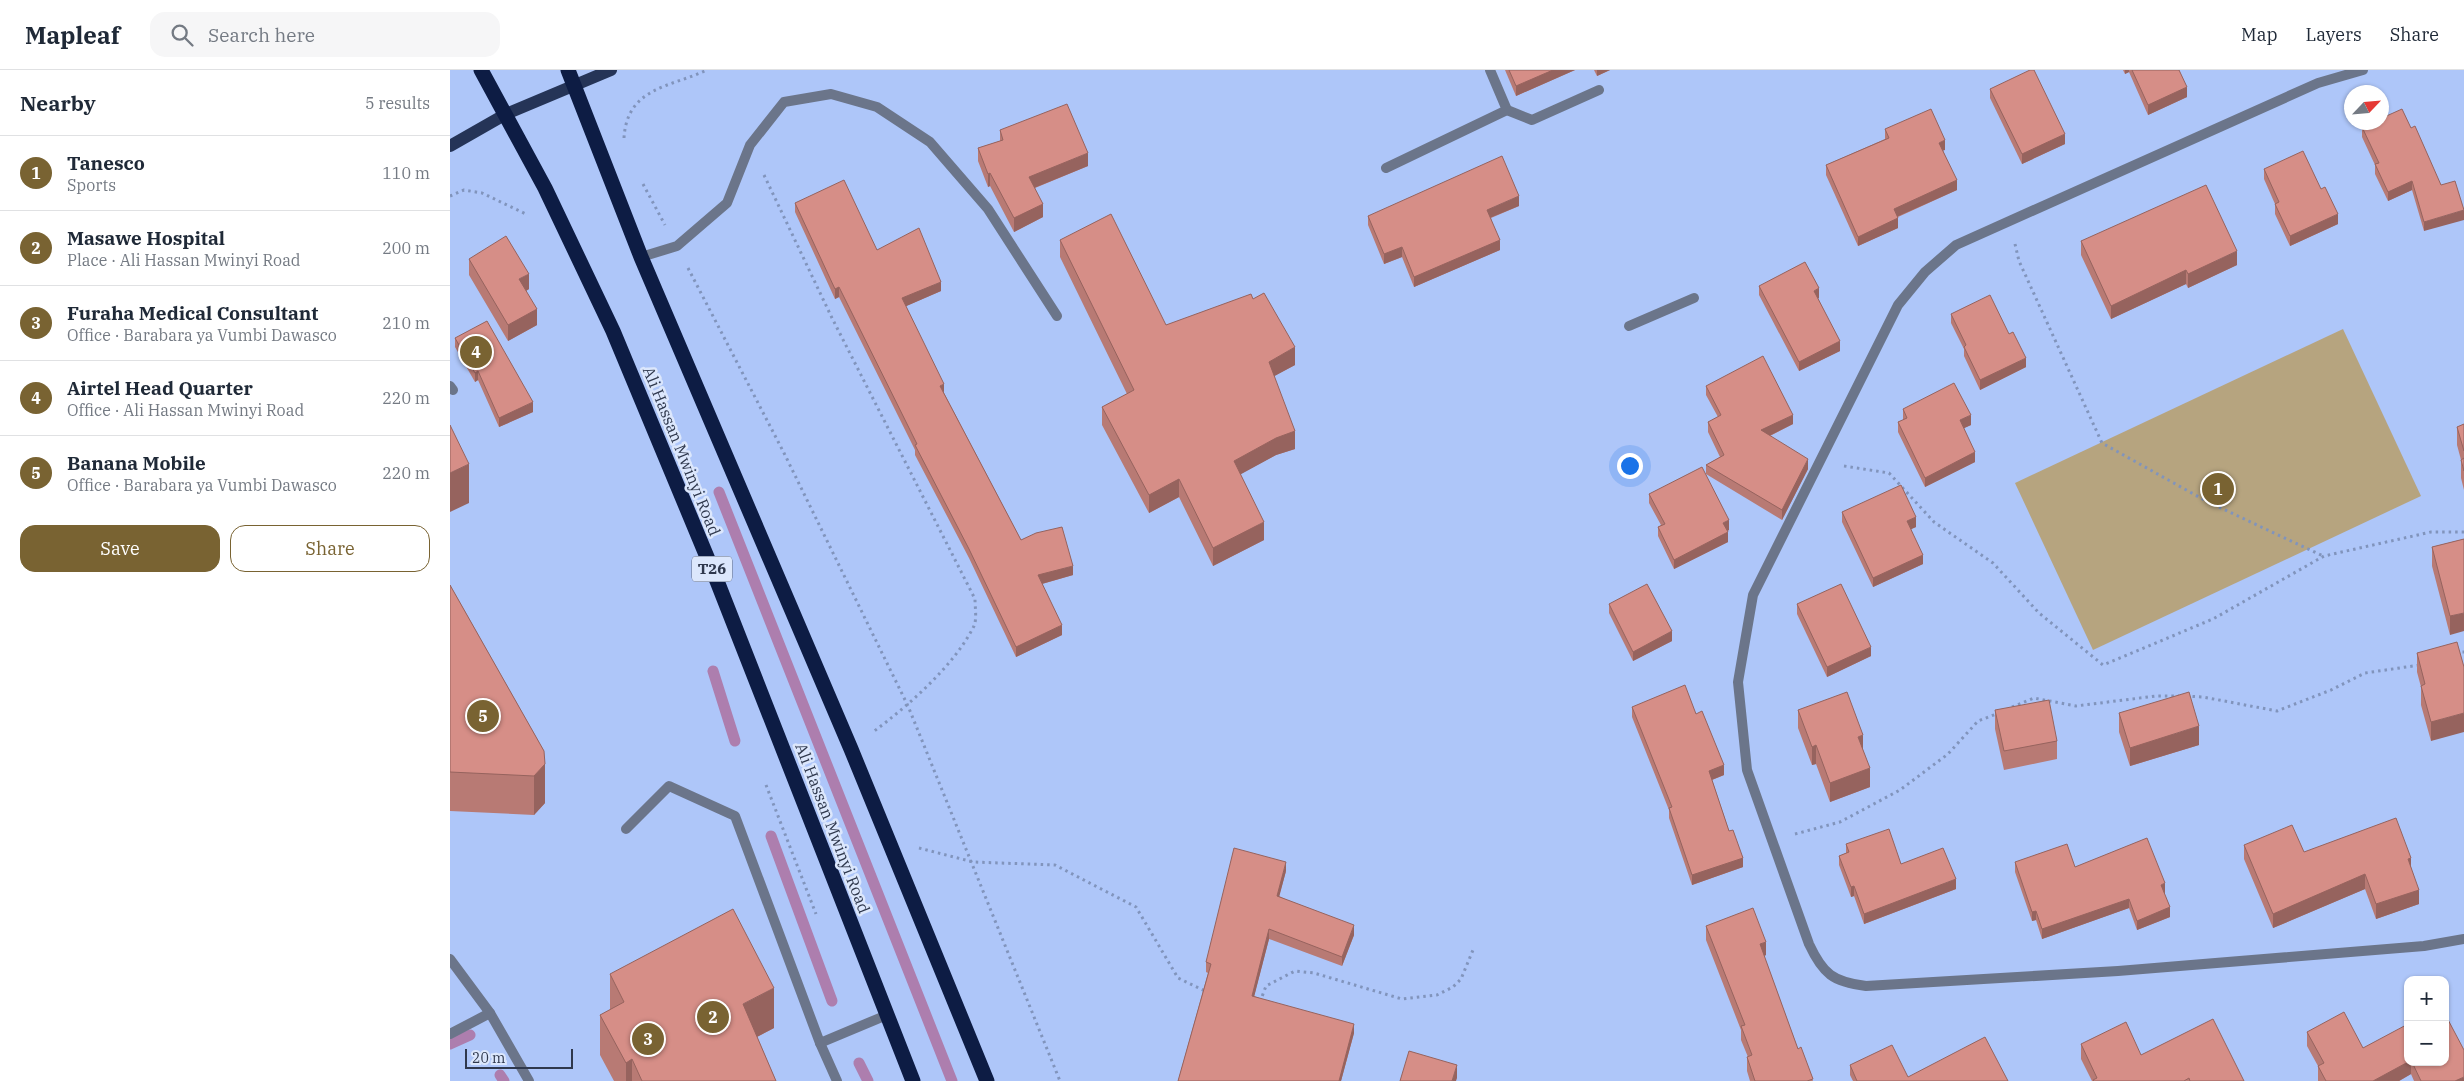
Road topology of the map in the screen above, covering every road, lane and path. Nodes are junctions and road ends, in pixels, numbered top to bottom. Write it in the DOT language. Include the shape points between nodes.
graph roads {
  1 [pos="481,70"];
  2 [pos="568,70"];
  3 [pos="611,70"];
  4 [pos="708,70"];
  5 [pos="1490,70"];
  6 [pos="2363,70"];
  7 [pos="575,84"];
  8 [pos="1599,90"];
  9 [pos="1507,110"];
  10 [pos="506,114"];
  11 [pos="624,140"];
  12 [pos="750,145"];
  13 [pos="450,146"];
  14 [pos="1386,168"];
  15 [pos="642,181"];
  16 [pos="450,196"];
  17 [pos="535,220"];
  18 [pos="2009,221"];
  19 [pos="677,246"];
  20 [pos="641,257"];
  21 [pos="1694,298"];
  22 [pos="1057,316"];
  23 [pos="1629,326"];
  24 [pos="1820,462"];
  25 [pos="2464,532"];
  26 [pos="2324,556"];
  27 [pos="2453,652"];
  28 [pos="2464,652"];
  29 [pos="2428,664"];
  30 [pos="908,706"];
  31 [pos="2010,708"];
  32 [pos="2002,711"];
  33 [pos="851,749"];
  34 [pos="626,829"];
  35 [pos="888,840"];
  36 [pos="1771,841"];
  37 [pos="973,862"];
  38 [pos="2464,940"];
  39 [pos="1473,950"];
  40 [pos="450,959"];
  41 [pos="1214,995"];
  42 [pos="1259,1004"];
  43 [pos="490,1013"];
  44 [pos="887,1015"];
  45 [pos="450,1034"];
  46 [pos="820,1043"];
  47 [pos="530,1081"];
  48 [pos="837,1081"];
  49 [pos="913,1081"];
  50 [pos="987,1081"];
  51 [pos="1060,1081"];
  1 -- 10 [label="highway, Ali Hassan Mwinyi Road / T26"];
  2 -- 7 [label="highway"];
  3 -- 7 [label="main road"];
  4 -- 11 [label="path" via="651,90 634,106 625,123"];
  5 -- 9 [label="street"];
  6 -- 18 [label="street" via="2318,83"];
  7 -- 10 [label="main road"];
  7 -- 20 [label="highway"];
  8 -- 9 [label="street" via="1532,120"];
  9 -- 14 [label="street"];
  10 -- 13 [label="main road"];
  10 -- 44 [label="highway, Ali Hassan Mwinyi Road / T26" via="613,331 720,590"];
  12 -- 19 [label="street" via="727,203"];
  12 -- 22 [label="street" via="784,102 831,94 878,107 930,142 988,209"];
  12 -- 30 [label="path" via="832,318 975,599 975,624 954,656"];
  15 -- 19 [label="path"];
  16 -- 17 [label="path" via="464,190 482,193"];
  18 -- 24 [label="street" via="1956,245 1924,272 1904,299"];
  18 -- 26 [label="path" via="2020,261 2102,443 2206,501"];
  19 -- 20 [label="street"];
  19 -- 30 [label="path" via="784,453"];
  20 -- 33 [label="highway"];
  21 -- 23 [label="street"];
  24 -- 26 [label="path" via="1889,473 1934,522 1993,563 2039,614 2103,665 2214,619"];
  24 -- 36 [label="street" via="1753,595 1738,682 1747,770"];
  25 -- 26 [label="path" via="2430,532"];
  27 -- 28 [label="path"];
  29 -- 31 [label="path" via="2365,674 2277,711 2203,697 2156,696 2076,706 2034,698"];
  30 -- 33 [label="path"];
  30 -- 37 [label="path"];
  32 -- 36 [label="path" via="1978,722 1948,754 1900,790 1840,822"];
  33 -- 35 [label="highway"];
  34 -- 46 [label="street" via="668,786 735,816"];
  35 -- 37 [label="path"];
  35 -- 50 [label="highway"];
  36 -- 38 [label="street" via="1819,965 1845,984 1866,986 2174,966"];
  37 -- 41 [label="path" via="1056,865 1136,907 1178,978"];
  37 -- 51 [label="path"];
  39 -- 42 [label="path" via="1461,978 1453,988 1437,995 1402,999 1314,973 1295,971 1266,986"];
  40 -- 43 [label="street"];
  43 -- 45 [label="street"];
  43 -- 47 [label="street"];
  44 -- 46 [label="street"];
  44 -- 49 [label="highway, Ali Hassan Mwinyi Road / T26"];
  46 -- 48 [label="street"];
}
